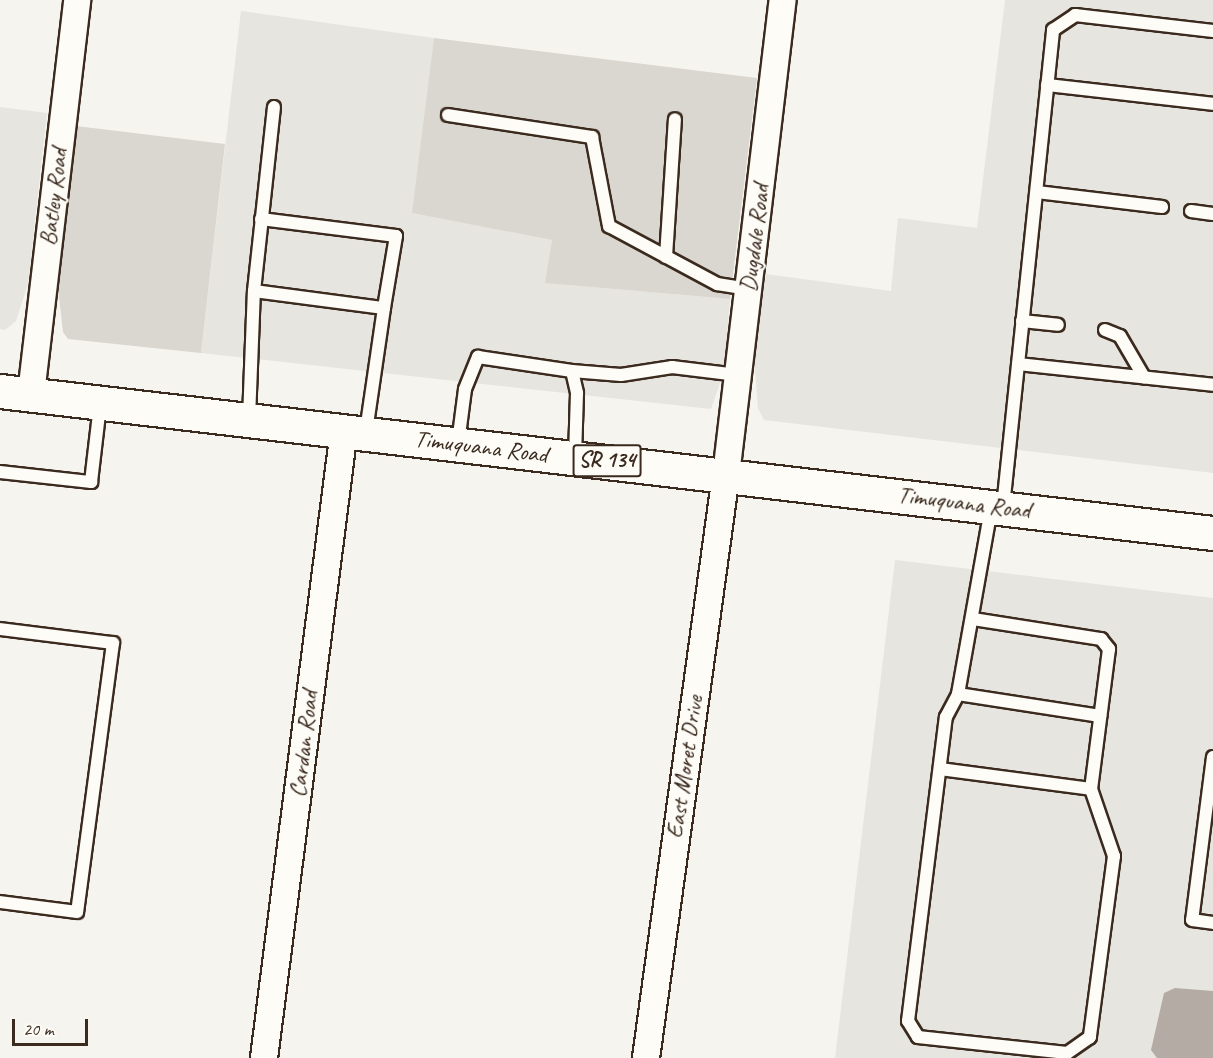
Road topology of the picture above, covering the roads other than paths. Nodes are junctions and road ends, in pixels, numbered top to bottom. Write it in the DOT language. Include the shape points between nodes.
graph roads {
  1 [pos="77,0"];
  2 [pos="783,0"];
  3 [pos="1213,31"];
  4 [pos="1047,85"];
  5 [pos="1213,104"];
  6 [pos="274,107"];
  7 [pos="448,115"];
  8 [pos="675,119"];
  9 [pos="1036,192"];
  10 [pos="1162,207"];
  11 [pos="1191,211"];
  12 [pos="1213,214"];
  13 [pos="261,219"];
  14 [pos="666,257"];
  15 [pos="749,289"];
  16 [pos="254,291"];
  17 [pos="384,308"];
  18 [pos="1022,321"];
  19 [pos="1058,325"];
  20 [pos="1106,330"];
  21 [pos="1018,364"];
  22 [pos="572,371"];
  23 [pos="738,375"];
  24 [pos="1144,377"];
  25 [pos="1213,385"];
  26 [pos="15,393"];
  27 [pos="100,403"];
  28 [pos="249,420"];
  29 [pos="355,432"];
  30 [pos="458,444"];
  31 [pos="575,458"];
  32 [pos="0,472"];
  33 [pos="726,475"];
  34 [pos="997,507"];
  35 [pos="1213,533"];
  36 [pos="973,619"];
  37 [pos="0,629"];
  38 [pos="958,694"];
  39 [pos="1100,716"];
  40 [pos="1213,757"];
  41 [pos="940,769"];
  42 [pos="1090,789"];
  43 [pos="0,902"];
  44 [pos="1213,923"];
  45 [pos="264,1058"];
  46 [pos="646,1058"];
  1 -- 26 [label="street, Batley Road"];
  2 -- 15 [label="street, Dugdale Road"];
  3 -- 4 [label="lane" via="1075,15 1053,30"];
  4 -- 5 [label="lane"];
  4 -- 9 [label="lane"];
  6 -- 13 [label="lane"];
  7 -- 14 [label="lane" via="592,136 609,226"];
  8 -- 14 [label="lane"];
  9 -- 10 [label="lane"];
  9 -- 18 [label="lane"];
  11 -- 12 [label="lane"];
  13 -- 16 [label="lane"];
  13 -- 17 [label="lane" via="396,236"];
  14 -- 15 [label="lane" via="717,285"];
  15 -- 23 [label="street, Dugdale Road"];
  16 -- 17 [label="lane"];
  16 -- 28 [label="lane"];
  17 -- 29 [label="lane"];
  18 -- 19 [label="lane"];
  18 -- 21 [label="lane"];
  20 -- 24 [label="lane" via="1120,336"];
  21 -- 24 [label="lane"];
  21 -- 34 [label="lane"];
  22 -- 23 [label="lane" via="621,375 672,367"];
  22 -- 30 [label="lane" via="478,357 465,389"];
  22 -- 31 [label="lane" via="577,393"];
  23 -- 33 [label="street, Dugdale Road"];
  24 -- 25 [label="lane"];
  26 -- 27 [label="main road, Timuquana Road / SR 134"];
  27 -- 28 [label="main road, Timuquana Road / SR 134"];
  27 -- 32 [label="lane" via="91,482"];
  28 -- 29 [label="main road, Timuquana Road / SR 134"];
  29 -- 30 [label="main road, Timuquana Road / SR 134"];
  29 -- 45 [label="street, Cardan Road"];
  30 -- 31 [label="main road, Timuquana Road / SR 134"];
  31 -- 33 [label="main road, Timuquana Road / SR 134"];
  33 -- 34 [label="main road, Timuquana Road / SR 134"];
  33 -- 46 [label="street, East Moret Drive"];
  34 -- 35 [label="main road, Timuquana Road / SR 134"];
  34 -- 36 [label="lane"];
  36 -- 38 [label="lane"];
  36 -- 39 [label="lane" via="1101,639 1109,649"];
  37 -- 43 [label="lane" via="113,643 77,912"];
  38 -- 39 [label="lane"];
  38 -- 41 [label="lane" via="946,717"];
  39 -- 42 [label="lane"];
  40 -- 44 [label="lane" via="1192,920"];
  41 -- 42 [label="lane"];
  41 -- 42 [label="lane" via="908,1021 918,1037 1067,1053 1090,1037 1114,856"];
}
